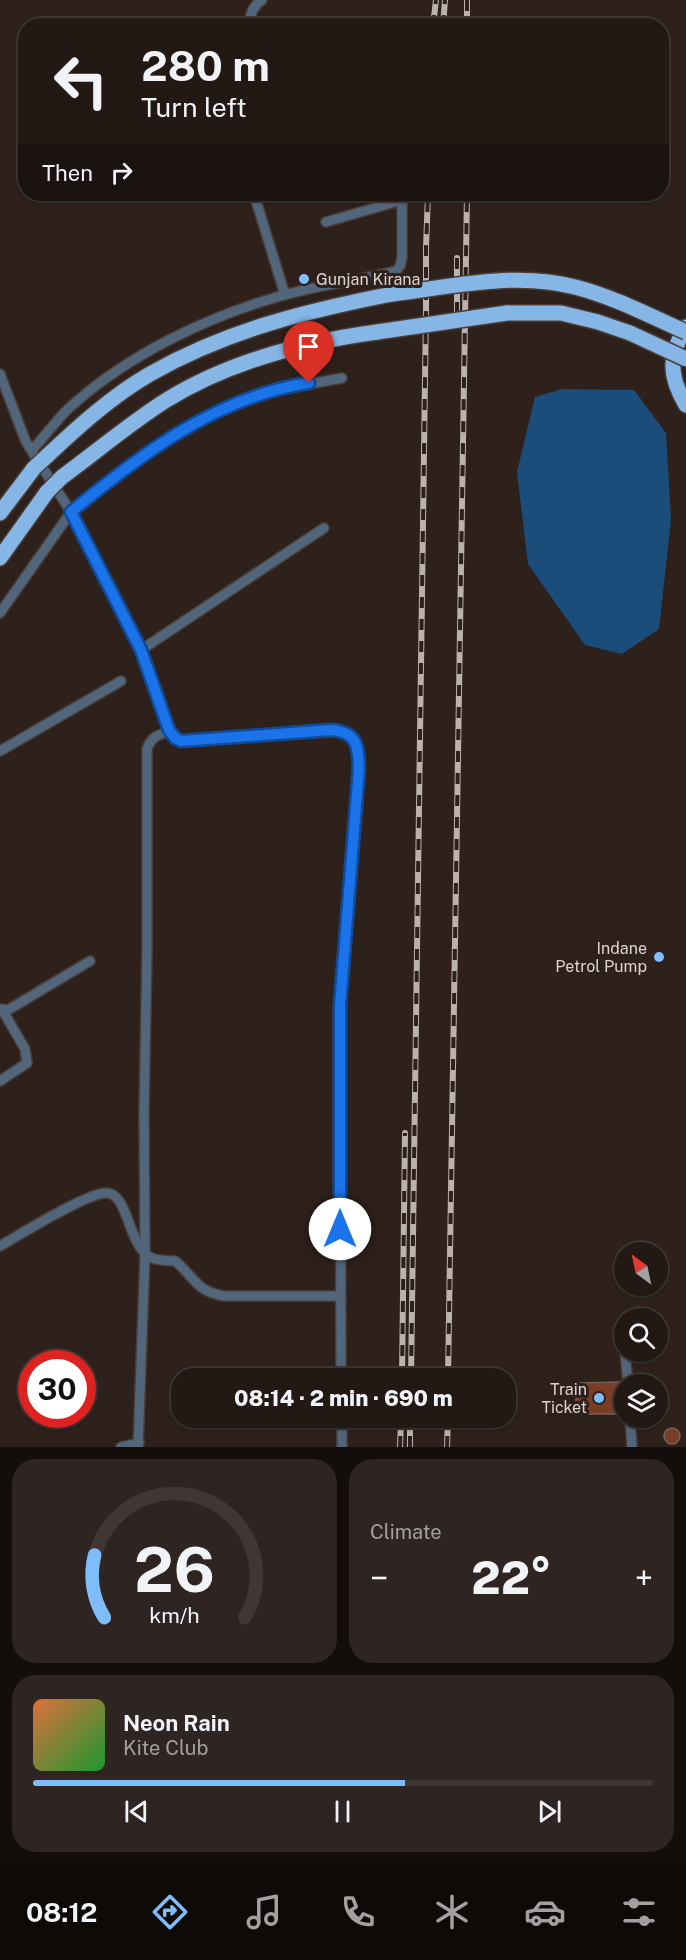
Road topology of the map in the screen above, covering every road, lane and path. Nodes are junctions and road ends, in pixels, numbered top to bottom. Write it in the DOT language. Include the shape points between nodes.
graph roads {
  1 [pos="262,0"];
  2 [pos="251,18"];
  3 [pos="256,201"];
  4 [pos="390,201"];
  5 [pos="402,201"];
  6 [pos="326,222"];
  7 [pos="285,295"];
  8 [pos="686,327"];
  9 [pos="686,332"];
  10 [pos="686,359"];
  11 [pos="0,374"];
  12 [pos="342,378"];
  13 [pos="4,397"];
  14 [pos="686,405"];
  15 [pos="32,450"];
  16 [pos="71,512"];
  17 [pos="0,513"];
  18 [pos="324,528"];
  19 [pos="0,558"];
  20 [pos="0,613"];
  21 [pos="141,650"];
  22 [pos="121,681"];
  23 [pos="169,730"];
  24 [pos="0,751"];
  25 [pos="90,961"];
  26 [pos="2,1010"];
  27 [pos="0,1081"];
  28 [pos="0,1246"];
  29 [pos="145,1254"];
  30 [pos="340,1296"];
  31 [pos="341,1368"];
  32 [pos="342,1428"];
  33 [pos="631,1428"];
  34 [pos="138,1445"];
  35 [pos="121,1447"];
  36 [pos="342,1447"];
  37 [pos="632,1447"];
  1 -- 2 [label="street"];
  3 -- 7 [label="street"];
  4 -- 6 [label="street"];
  5 -- 7 [label="street" via="402,258 396,272"];
  7 -- 15 [label="street" via="215,319 120,369 69,409"];
  8 -- 14 [label="highway" via="672,358 677,391"];
  9 -- 17 [label="highway, bridge" via="574,286 527,280 392,294 317,309 211,343 149,375 86,419 34,468"];
  10 -- 19 [label="highway, bridge" via="630,333 561,313 507,313 331,338 291,348 226,369 165,401 62,477"];
  11 -- 13 [label="street"];
  12 -- 16 [label="street" via="265,392 233,404 142,457"];
  13 -- 15 [label="street"];
  15 -- 16 [label="street"];
  16 -- 20 [label="street"];
  16 -- 21 [label="street"];
  18 -- 21 [label="street"];
  21 -- 23 [label="street"];
  22 -- 24 [label="street"];
  23 -- 29 [label="street" via="156,735 147,749"];
  23 -- 30 [label="street" via="181,741 339,731 348,734 358,746 340,1005"];
  25 -- 26 [label="street"];
  26 -- 27 [label="street" via="25,1048 27,1063"];
  28 -- 29 [label="street" via="105,1192 120,1201"];
  29 -- 30 [label="street" via="154,1260 175,1261 210,1293"];
  29 -- 34 [label="street"];
  30 -- 31 [label="street"];
  32 -- 36 [label="street"];
  33 -- 37 [label="street"];
  34 -- 35 [label="street"];
}
